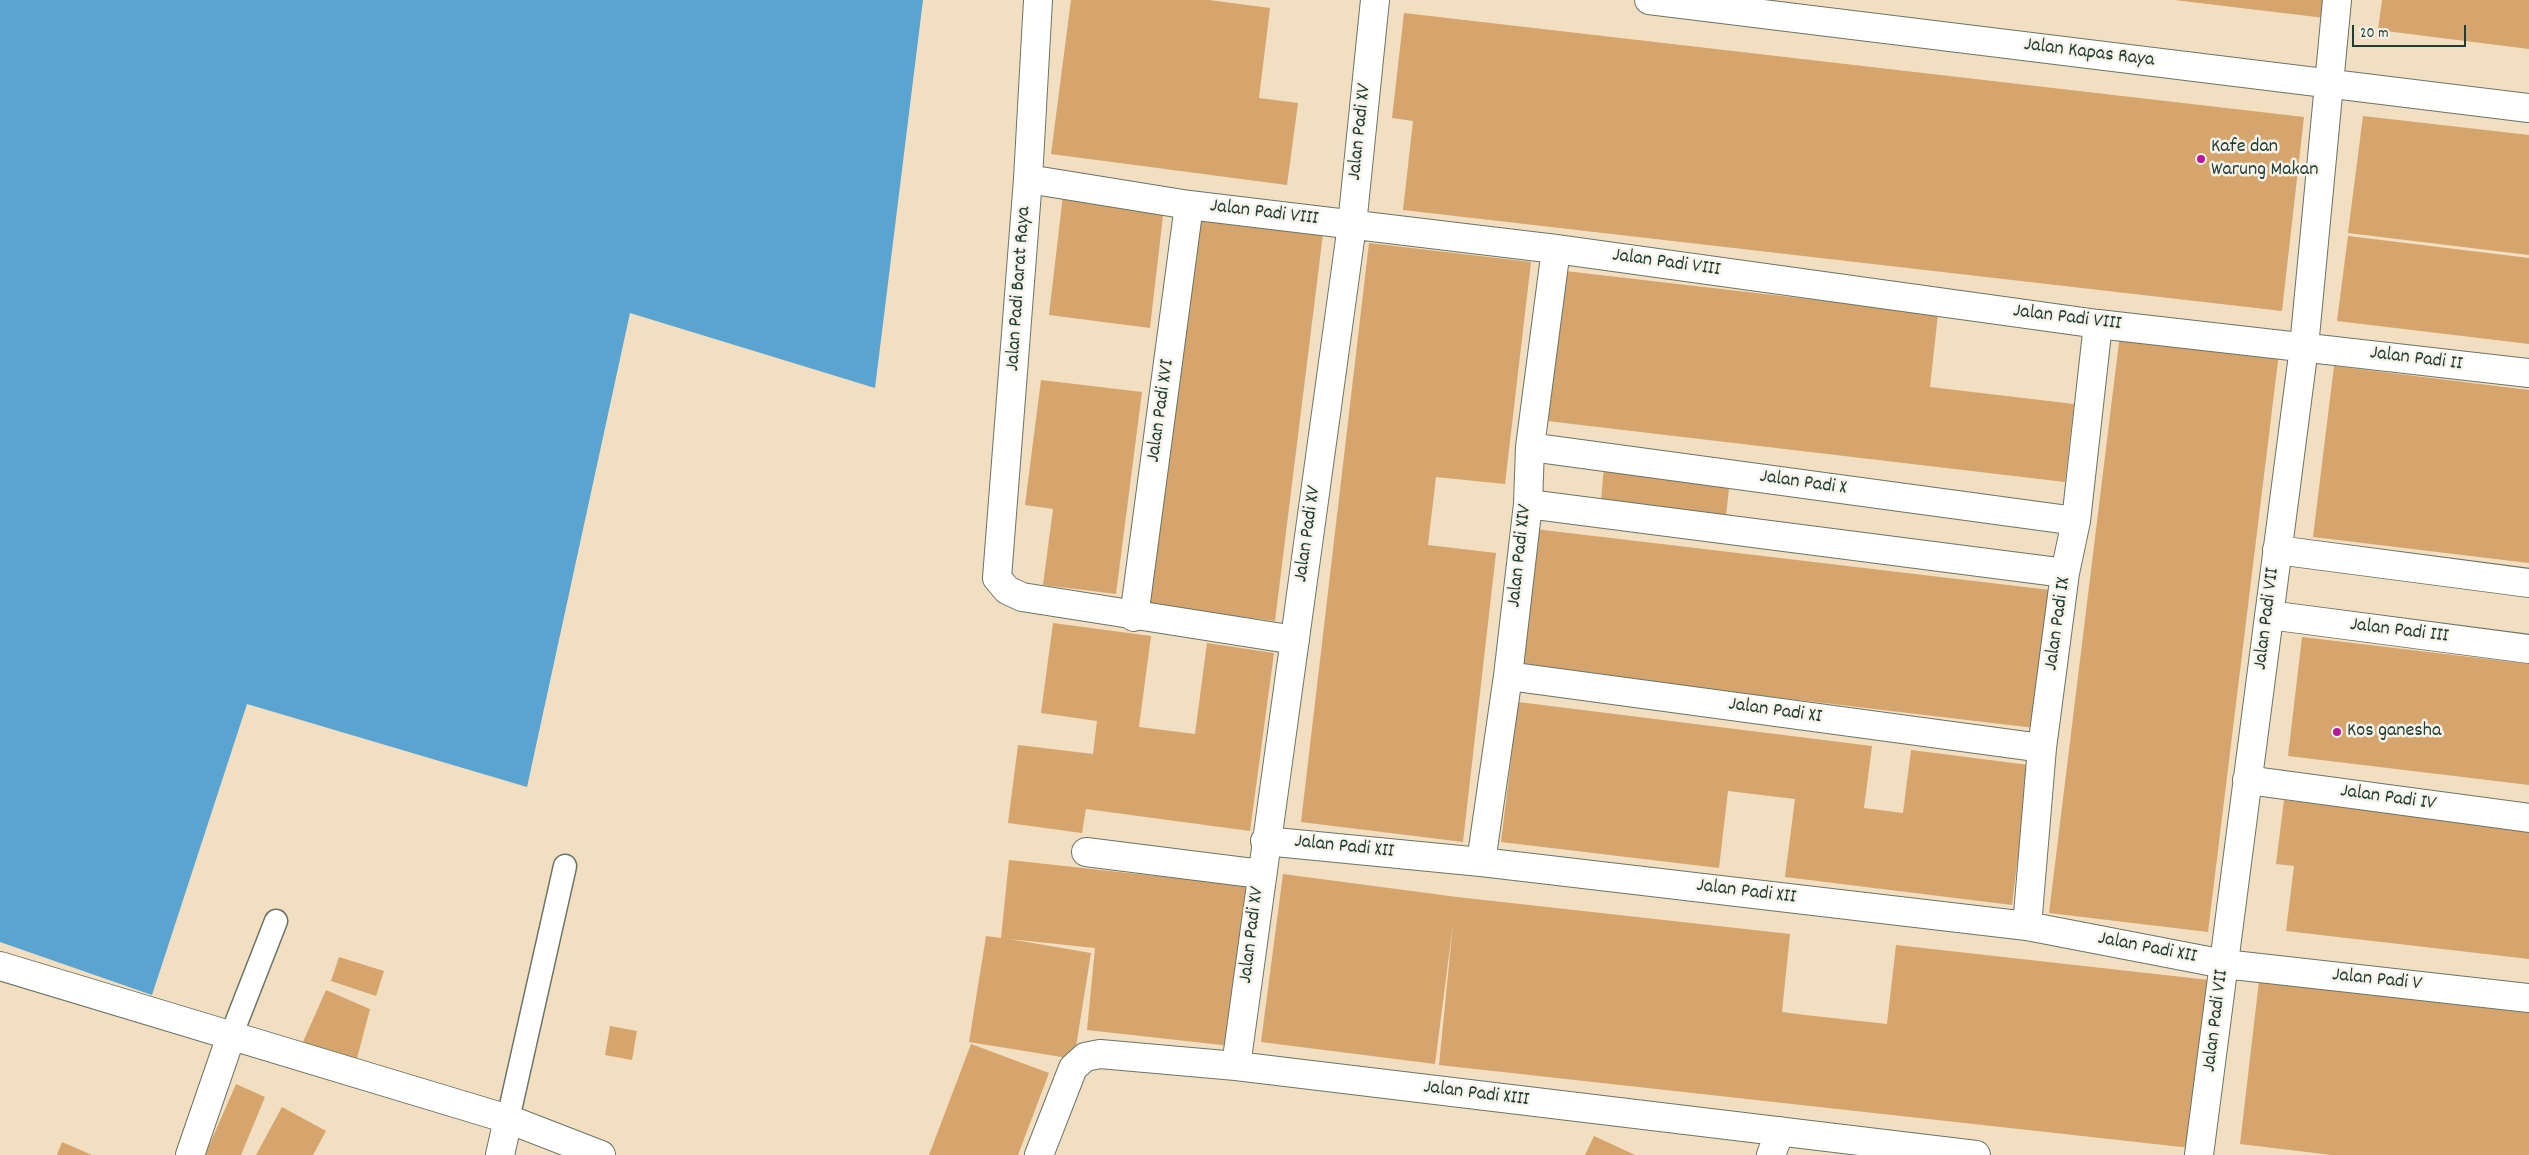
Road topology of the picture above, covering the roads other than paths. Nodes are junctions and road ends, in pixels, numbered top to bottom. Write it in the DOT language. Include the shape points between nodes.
graph roads {
  1 [pos="1038,0"];
  2 [pos="1375,0"];
  3 [pos="1649,0"];
  4 [pos="2337,0"];
  5 [pos="2327,83"];
  6 [pos="2529,108"];
  7 [pos="1028,179"];
  8 [pos="1189,205"];
  9 [pos="1352,225"];
  10 [pos="1556,249"];
  11 [pos="2098,324"];
  12 [pos="2304,347"];
  13 [pos="2529,373"];
  14 [pos="1530,447"];
  15 [pos="1528,504"];
  16 [pos="2076,521"];
  17 [pos="2277,550"];
  18 [pos="2065,573"];
  19 [pos="2529,583"];
  20 [pos="2269,615"];
  21 [pos="1134,616"];
  22 [pos="1295,640"];
  23 [pos="2529,649"];
  24 [pos="1508,676"];
  25 [pos="2042,748"];
  26 [pos="2247,780"];
  27 [pos="2529,818"];
  28 [pos="1265,841"];
  29 [pos="1086,852"];
  30 [pos="1481,862"];
  31 [pos="565,866"];
  32 [pos="1260,874"];
  33 [pos="276,921"];
  34 [pos="2027,926"];
  35 [pos="2224,964"];
  36 [pos="0,966"];
  37 [pos="2529,998"];
  38 [pos="231,1036"];
  39 [pos="1236,1066"];
  40 [pos="508,1119"];
  41 [pos="1775,1143"];
  42 [pos="190,1155"];
  43 [pos="500,1155"];
  44 [pos="601,1155"];
  45 [pos="1039,1155"];
  46 [pos="1976,1155"];
  47 [pos="2199,1155"];
  1 -- 7 [label="street, Jalan Padi Barat Raya"];
  2 -- 9 [label="street, Jalan Padi XV"];
  3 -- 5 [label="street, Jalan Kapas Raya"];
  4 -- 5 [label="street, Jalan Padi VII"];
  5 -- 6 [label="street, Jalan Kapas Raya"];
  5 -- 12 [label="street, Jalan Padi VII"];
  7 -- 8 [label="street, Jalan Padi VIII"];
  7 -- 21 [label="street, Jalan Padi Barat Raya" via="998,578 1007,590 1022,597"];
  8 -- 9 [label="street, Jalan Padi VIII"];
  8 -- 21 [label="street, Jalan Padi XVI"];
  9 -- 10 [label="street, Jalan Padi VIII"];
  9 -- 22 [label="street, Jalan Padi XV"];
  10 -- 11 [label="street, Jalan Padi VIII"];
  10 -- 14 [label="street, Jalan Padi XIV"];
  11 -- 12 [label="street, Jalan Padi VIII"];
  11 -- 16 [label="street, Jalan Padi IX"];
  12 -- 13 [label="street, Jalan Padi II"];
  12 -- 17 [label="street, Jalan Padi VII"];
  14 -- 15 [label="street, Jalan Padi XIV"];
  14 -- 16 [label="street, Jalan Padi X"];
  15 -- 18 [label="street"];
  15 -- 24 [label="street, Jalan Padi XIV"];
  16 -- 18 [label="street, Jalan Padi IX"];
  17 -- 19 [label="street"];
  17 -- 20 [label="street, Jalan Padi VII"];
  18 -- 25 [label="street, Jalan Padi IX"];
  20 -- 23 [label="street, Jalan Padi III"];
  20 -- 26 [label="street, Jalan Padi VII"];
  21 -- 22 [label="street"];
  22 -- 28 [label="street, Jalan Padi XV"];
  24 -- 25 [label="street, Jalan Padi XI"];
  24 -- 30 [label="street, Jalan Padi XIV"];
  25 -- 34 [label="street, Jalan Padi IX"];
  26 -- 27 [label="street, Jalan Padi IV"];
  26 -- 35 [label="street, Jalan Padi VII"];
  28 -- 30 [label="street, Jalan Padi XII"];
  28 -- 32 [label="street, Jalan Padi XV"];
  29 -- 32 [label="street"];
  30 -- 34 [label="street, Jalan Padi XII"];
  31 -- 40 [label="lane"];
  32 -- 39 [label="street, Jalan Padi XV"];
  33 -- 38 [label="lane"];
  34 -- 35 [label="street, Jalan Padi XII"];
  35 -- 37 [label="street, Jalan Padi V"];
  35 -- 47 [label="street, Jalan Padi VII"];
  36 -- 38 [label="street"];
  38 -- 40 [label="street"];
  38 -- 42 [label="street"];
  39 -- 41 [label="street, Jalan Padi XIII"];
  39 -- 45 [label="street, Jalan Padi XIII" via="1100,1054 1085,1058 1073,1068"];
  40 -- 43 [label="street"];
  40 -- 44 [label="street"];
  41 -- 46 [label="street, Jalan Padi XIII"];
}
